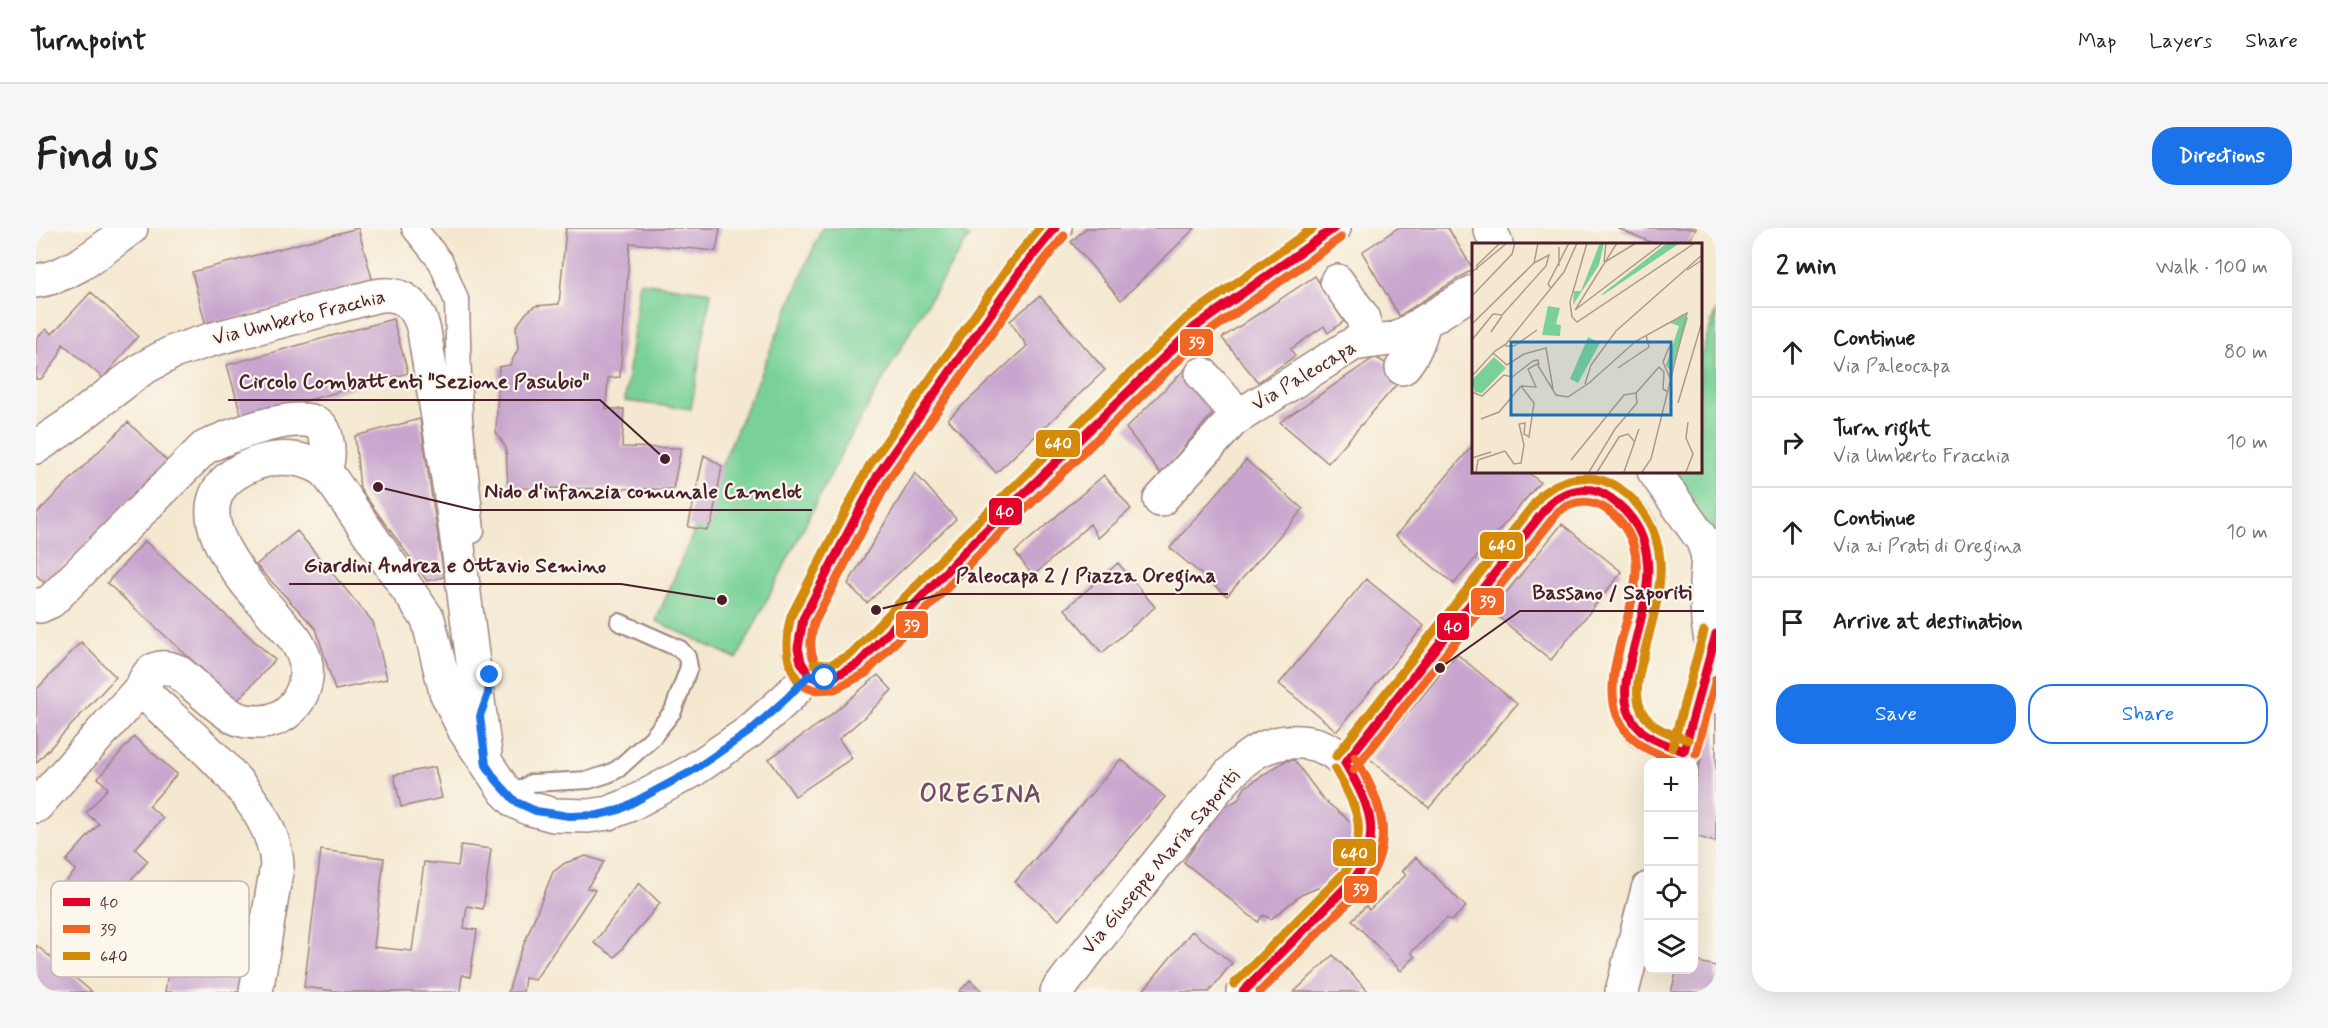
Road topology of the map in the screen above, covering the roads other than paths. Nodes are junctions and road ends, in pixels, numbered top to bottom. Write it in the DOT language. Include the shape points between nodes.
graph roads {
  1 [pos="131,228"];
  2 [pos="414,228"];
  3 [pos="1055,228"];
  4 [pos="1334,228"];
  5 [pos="1490,228"];
  6 [pos="1496,243"];
  7 [pos="36,281"];
  8 [pos="1337,281"];
  9 [pos="1472,293"];
  10 [pos="1424,322"];
  11 [pos="1369,341"];
  12 [pos="1402,368"];
  13 [pos="1202,374"];
  14 [pos="1239,416"];
  15 [pos="36,447"];
  16 [pos="325,470"];
  17 [pos="1655,472"];
  18 [pos="1160,500"];
  19 [pos="36,605"];
  20 [pos="619,622"];
  21 [pos="1714,641"];
  22 [pos="809,675"];
  23 [pos="142,687"];
  24 [pos="480,716"];
  25 [pos="1682,757"];
  26 [pos="1345,763"];
  27 [pos="486,765"];
  28 [pos="516,802"];
  29 [pos="36,806"];
  30 [pos="1644,905"];
  31 [pos="256,992"];
  32 [pos="1057,992"];
  33 [pos="1243,992"];
  34 [pos="1622,992"];
  1 -- 7 [label="street" via="63,275"];
  2 -- 24 [label="street" via="441,262 457,302 460,419 490,675"];
  3 -- 22 [label="street" via="879,473 803,619 798,651"];
  4 -- 22 [label="street" via="1195,327 970,546 858,664 833,677"];
  5 -- 6 [label="street"];
  8 -- 11 [label="street" via="1362,316"];
  9 -- 10 [label="street, Via Paleocapa"];
  10 -- 11 [label="street, Via Paleocapa" via="1398,338"];
  10 -- 12 [label="street" via="1416,348"];
  11 -- 14 [label="street, Via Paleocapa" via="1353,344"];
  13 -- 14 [label="street"];
  14 -- 18 [label="street, Via Paleocapa"];
  15 -- 24 [label="street, Via Umberto Fracchia" via="142,369 173,352 375,296 399,296 415,310 424,331 453,509"];
  16 -- 19 [label="street" via="326,438 321,427 312,421 266,425 225,438 204,448 51,601"];
  16 -- 23 [label="street" via="299,459 257,463 240,471 222,487 212,510 223,550 302,651 306,675 296,705 280,719 247,721 234,717 182,675 166,667 155,669"];
  16 -- 27 [label="street" via="428,620 446,692"];
  17 -- 21 [label="street" via="1703,541 1708,556 1708,622"];
  20 -- 28 [label="lane" via="680,649 687,657 689,667 673,711 652,738 618,769 589,780 531,783"];
  21 -- 25 [label="street"];
  22 -- 28 [label="street" via="749,732 692,771 619,810 569,816 536,811"];
  23 -- 29 [label="street"];
  23 -- 31 [label="street" via="236,780 260,812 275,845 278,866"];
  24 -- 27 [label="street, Via Umberto Fracchia"];
  25 -- 26 [label="street" via="1645,736 1632,721 1627,706 1629,668 1647,587 1647,549 1642,533 1626,508 1587,489 1561,494 1551,502"];
  26 -- 32 [label="street, Via Giuseppe Maria Saporiti" via="1319,745 1307,743 1278,743 1254,753 1221,784"];
  26 -- 33 [label="street, Via Giuseppe Maria Saporiti" via="1371,818 1372,838 1366,860 1355,878"];
  27 -- 28 [label="street"];
  30 -- 34 [label="street"];
}
